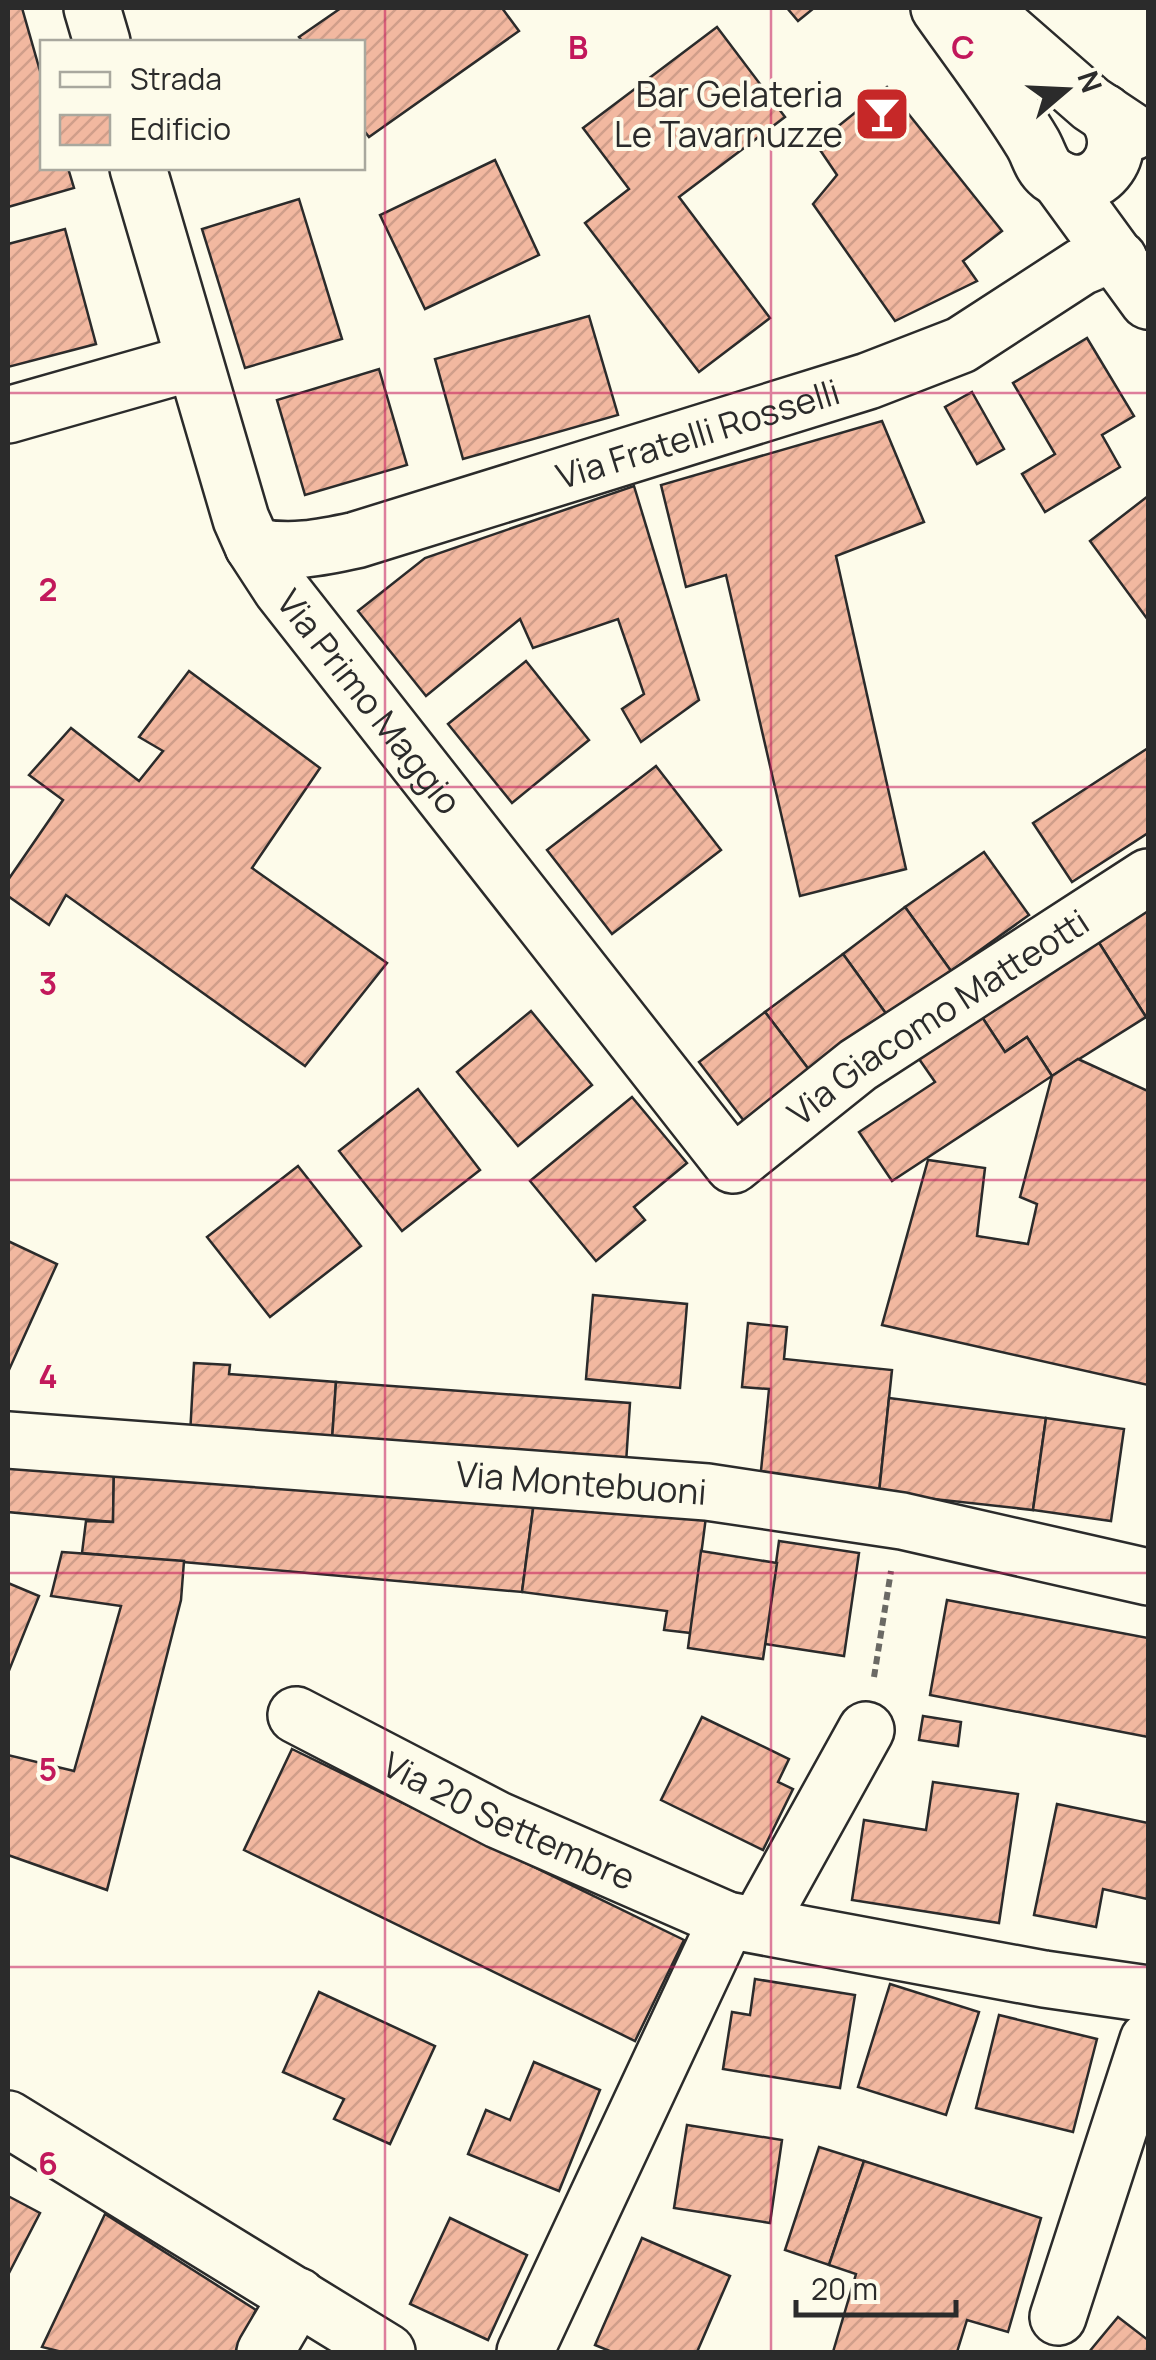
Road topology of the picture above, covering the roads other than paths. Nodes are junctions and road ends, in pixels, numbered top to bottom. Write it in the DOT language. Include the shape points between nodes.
graph roads {
  1 [pos="92,8"];
  2 [pos="939,8"];
  3 [pos="981,8"];
  4 [pos="101,40"];
  5 [pos="1098,108"];
  6 [pos="1099,162"];
  7 [pos="139,170"];
  8 [pos="1139,286"];
  9 [pos="194,362"];
  10 [pos="8,415"];
  11 [pos="253,546"];
  12 [pos="1148,877"];
  13 [pos="733,1165"];
  14 [pos="8,1440"];
  15 [pos="1148,1577"];
  16 [pos="296,1716"];
  17 [pos="866,1730"];
  18 [pos="743,1923"];
  19 [pos="1148,1994"];
  20 [pos="1148,2040"];
  21 [pos="8,2120"];
  22 [pos="298,2296"];
  23 [pos="1058,2317"];
  24 [pos="264,2352"];
  25 [pos="387,2352"];
  26 [pos="525,2352"];
  1 -- 4 [label="street"];
  2 -- 6 [label="street"];
  3 -- 5 [label="street"];
  5 -- 6 [label="street" via="1113,125 1116,143 1113,160"];
  5 -- 6 [label="street" via="1065,102 1042,118"];
  6 -- 8 [label="street"];
  7 -- 9 [label="street, Via Primo Maggio"];
  8 -- 11 [label="street, Via Fratelli Rosselli" via="1098,260 961,346 868,381 356,540 280,552"];
  9 -- 10 [label="street"];
  9 -- 11 [label="street, Via Primo Maggio"];
  11 -- 13 [label="street, Via Primo Maggio"];
  12 -- 13 [label="street, Via Giacomo Matteotti" via="858,1065"];
  14 -- 15 [label="street, Via Montebuoni" via="707,1492 902,1521"];
  16 -- 18 [label="street, Via 20 Settembre" via="498,1820"];
  17 -- 18 [label="street"];
  18 -- 19 [label="street, Via 20 Settembre"];
  18 -- 26 [label="street"];
  20 -- 23 [label="street"];
  21 -- 22 [label="street"];
  22 -- 24 [label="street"];
  22 -- 25 [label="street"];
}
